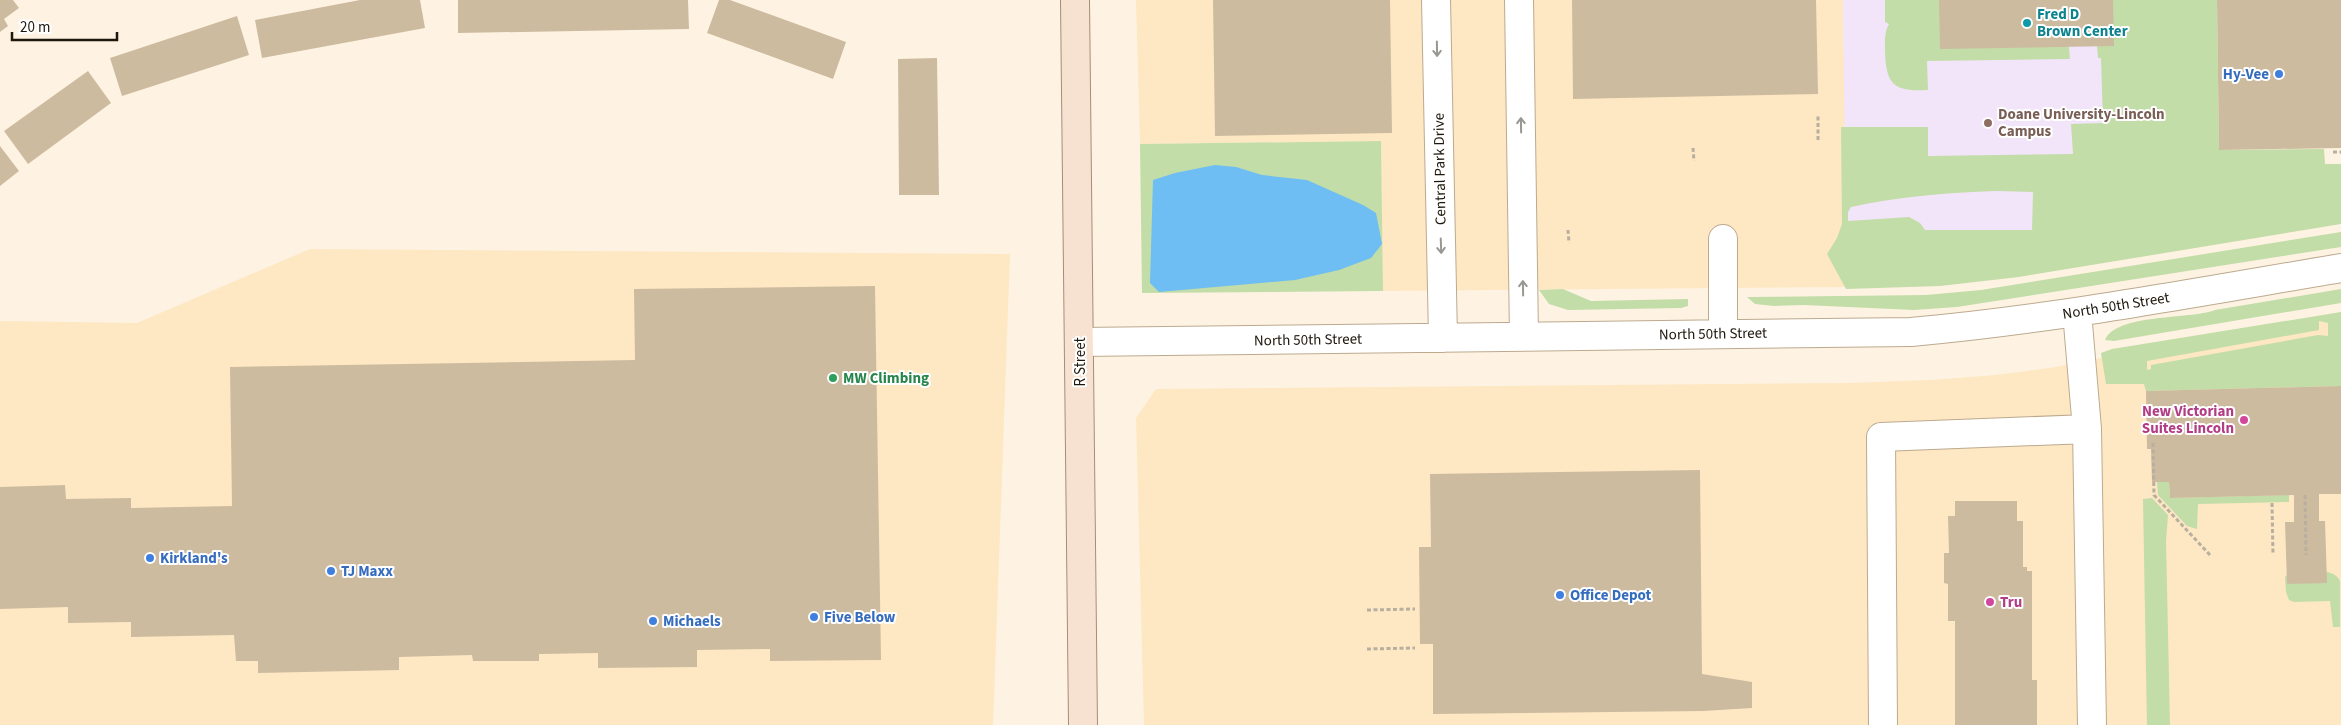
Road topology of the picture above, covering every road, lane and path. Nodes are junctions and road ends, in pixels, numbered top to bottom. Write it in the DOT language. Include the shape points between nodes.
graph roads {
  1 [pos="1075,0"];
  2 [pos="1436,0"];
  3 [pos="1519,0"];
  4 [pos="1818,114"];
  5 [pos="1818,140"];
  6 [pos="1693,148"];
  7 [pos="2333,152"];
  8 [pos="2341,152"];
  9 [pos="1694,161"];
  10 [pos="1568,230"];
  11 [pos="1723,239"];
  12 [pos="1569,242"];
  13 [pos="2341,268"];
  14 [pos="2077,312"];
  15 [pos="1723,334"];
  16 [pos="1524,336"];
  17 [pos="1443,338"];
  18 [pos="1080,342"];
  19 [pos="2087,429"];
  20 [pos="2153,443"];
  21 [pos="2305,495"];
  22 [pos="2272,503"];
  23 [pos="2273,555"];
  24 [pos="2306,555"];
  25 [pos="2211,556"];
  26 [pos="1415,609"];
  27 [pos="1367,610"];
  28 [pos="1415,648"];
  29 [pos="1368,649"];
  30 [pos="1083,725"];
  31 [pos="1883,725"];
  32 [pos="2092,725"];
  1 -- 18 [label="main road, R Street"];
  2 -- 17 [label="street, Central Park Drive, one-way"];
  16 -- 3 [label="street, one-way"];
  4 -- 5 [label="path"];
  6 -- 9 [label="path"];
  7 -- 8 [label="path"];
  10 -- 12 [label="path"];
  11 -- 15 [label="street"];
  13 -- 14 [label="street, North 50th Street"];
  14 -- 15 [label="street, North 50th Street" via="1911,332"];
  14 -- 19 [label="street"];
  15 -- 16 [label="street, North 50th Street"];
  16 -- 17 [label="street, North 50th Street"];
  17 -- 18 [label="street, North 50th Street"];
  18 -- 30 [label="main road, R Street"];
  19 -- 31 [label="street" via="1880,437"];
  19 -- 32 [label="street"];
  20 -- 25 [label="path" via="2154,495"];
  21 -- 24 [label="path"];
  22 -- 23 [label="path"];
  26 -- 27 [label="path"];
  28 -- 29 [label="path"];
}
